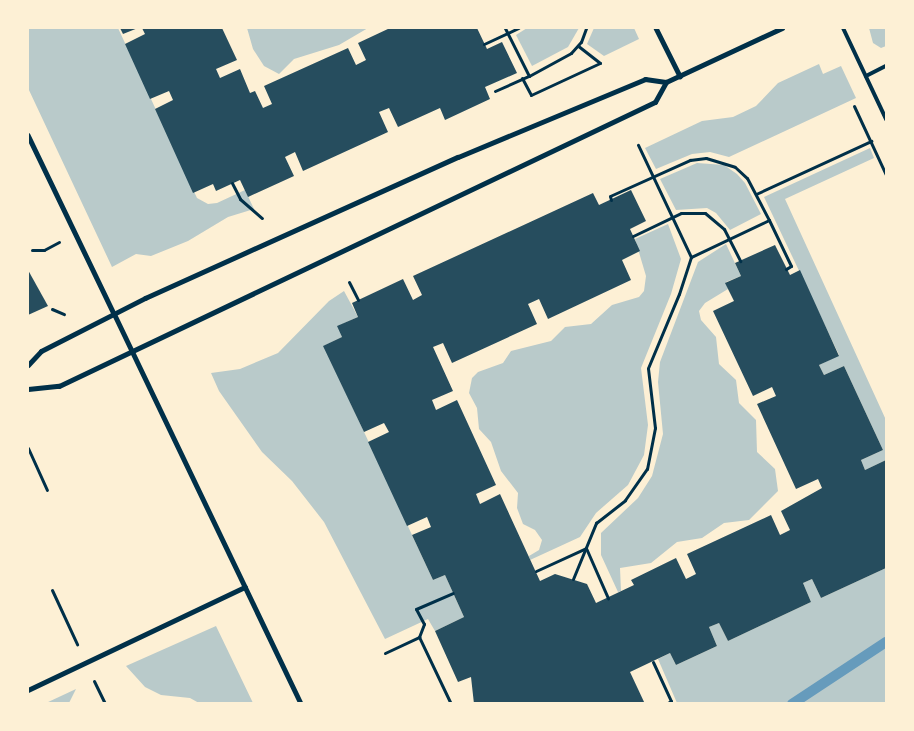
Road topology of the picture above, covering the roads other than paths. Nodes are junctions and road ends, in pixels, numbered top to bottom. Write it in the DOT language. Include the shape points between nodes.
graph roads {
  1 [pos="656,28"];
  2 [pos="782,28"];
  3 [pos="843,28"];
  4 [pos="886,66"];
  5 [pos="680,76"];
  6 [pos="866,76"];
  7 [pos="666,82"];
  8 [pos="886,120"];
  9 [pos="28,135"];
  10 [pos="114,314"];
  11 [pos="131,351"];
  12 [pos="28,365"];
  13 [pos="28,388"];
  14 [pos="245,587"];
  15 [pos="28,690"];
  16 [pos="301,704"];
  1 -- 5 [label="street"];
  2 -- 5 [label="street"];
  3 -- 6 [label="lane"];
  4 -- 6 [label="lane"];
  5 -- 7 [label="street"];
  6 -- 8 [label="lane"];
  7 -- 10 [label="street" via="645,78 545,123 458,156"];
  7 -- 11 [label="street" via="655,102"];
  9 -- 10 [label="street"];
  10 -- 11 [label="street"];
  10 -- 12 [label="street" via="41,351"];
  11 -- 13 [label="street" via="58,386"];
  11 -- 14 [label="street"];
  14 -- 15 [label="street"];
  14 -- 16 [label="street"];
}
